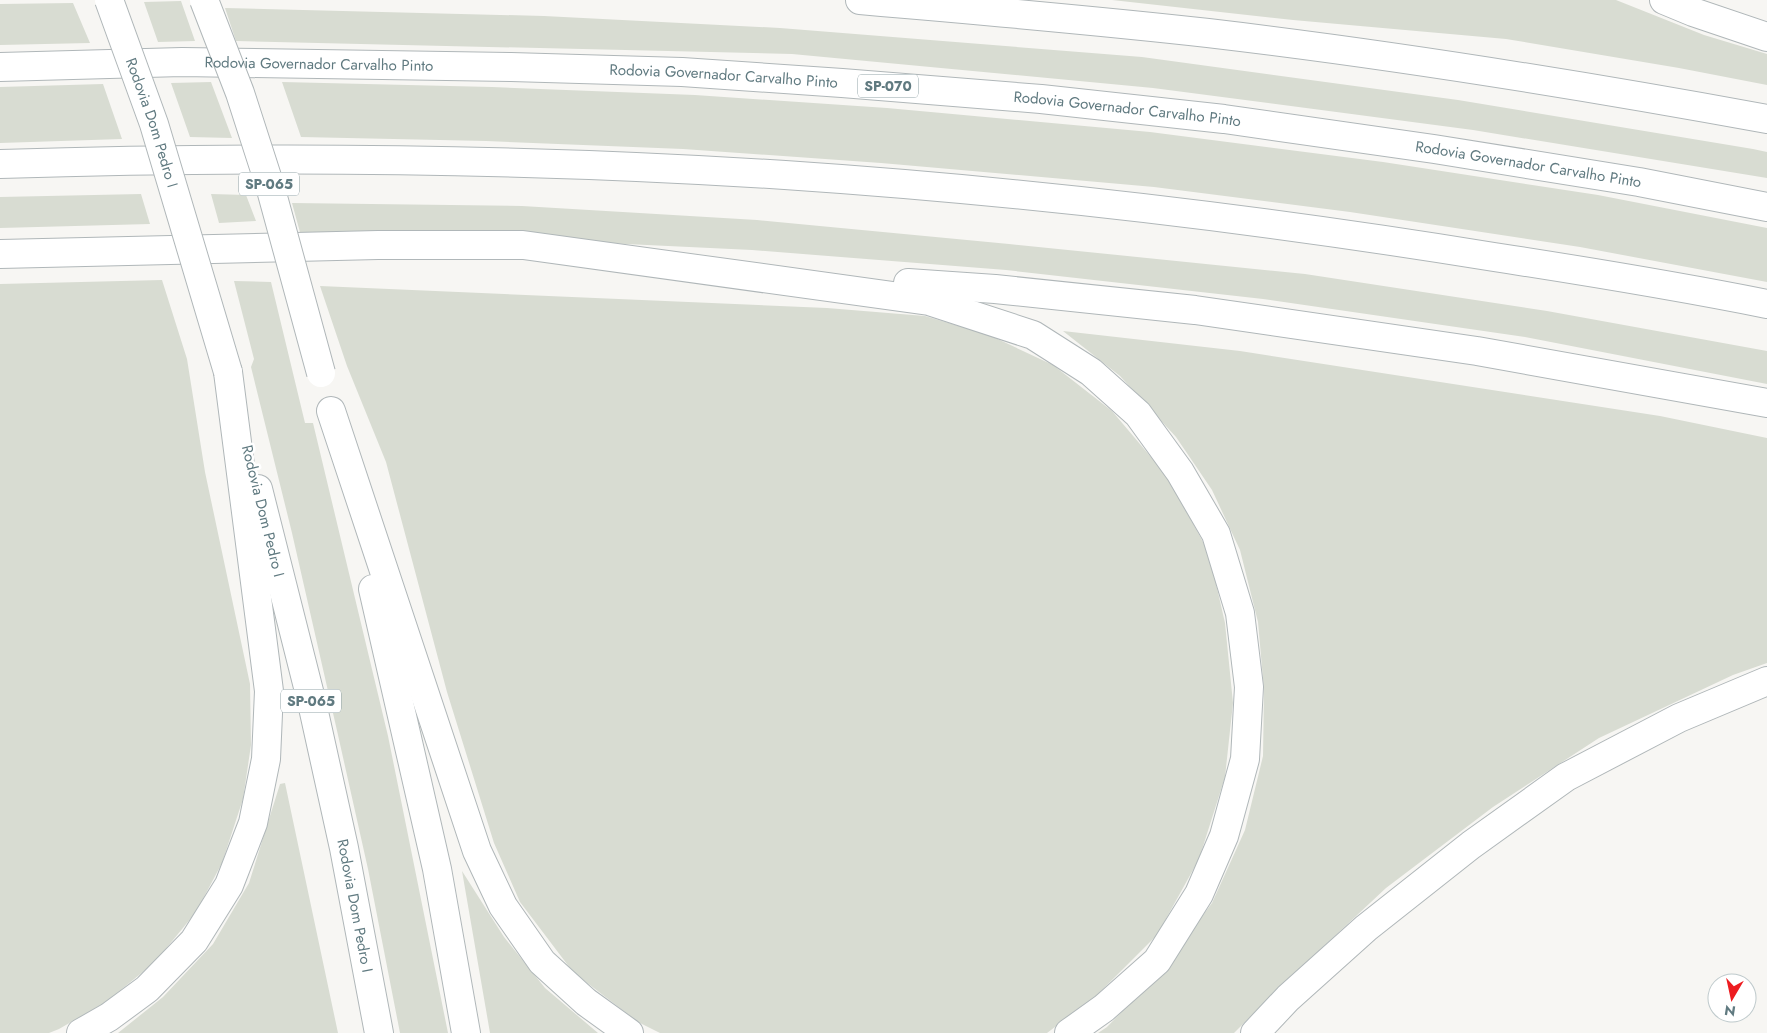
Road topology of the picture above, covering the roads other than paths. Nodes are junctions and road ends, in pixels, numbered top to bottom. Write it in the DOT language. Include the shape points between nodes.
graph roads {
  1 [pos="109,0"];
  2 [pos="204,0"];
  3 [pos="860,0"];
  4 [pos="1664,0"];
  5 [pos="1767,37"];
  6 [pos="0,67"];
  7 [pos="1767,119"];
  8 [pos="0,164"];
  9 [pos="1767,207"];
  10 [pos="0,255"];
  11 [pos="717,271"];
  12 [pos="1767,304"];
  13 [pos="228,372"];
  14 [pos="1767,403"];
  15 [pos="331,411"];
  16 [pos="1767,681"];
  17 [pos="81,1033"];
  18 [pos="379,1033"];
  19 [pos="466,1033"];
  20 [pos="629,1033"];
  21 [pos="1069,1033"];
  22 [pos="1255,1033"];
  1 -- 13 [label="highway, Rodovia Dom Pedro I / SP-065, bridge" via="154,124"];
  2 -- 15 [label="highway, SP-065, bridge" via="240,93 270,186"];
  3 -- 7 [label="highway" via="1229,36 1559,82"];
  4 -- 5 [label="highway"];
  6 -- 9 [label="highway, Rodovia Governador Carvalho Pinto / SP-070" via="182,62 511,67 682,72 842,83 1041,99 1224,119 1639,182"];
  8 -- 12 [label="highway" via="214,159 468,162 786,176 1075,201 1257,222 1414,244"];
  10 -- 11 [label="highway" via="523,245"];
  11 -- 14 [label="highway" via="995,289 1195,310 1477,351"];
  11 -- 21 [label="highway" via="929,301 1033,335 1091,372 1138,414 1180,472 1216,534 1240,613 1249,687 1245,759 1224,836 1199,894 1156,961 1104,1008"];
  13 -- 17 [label="highway" via="268,691 266,759 253,823 229,885 194,942 148,989"];
  13 -- 18 [label="highway, Rodovia Dom Pedro I / SP-065" via="312,704 344,848"];
  15 -- 19 [label="highway, SP-065" via="437,869"];
  15 -- 20 [label="highway" via="477,851 503,906 542,962 586,1002"];
  16 -- 22 [label="highway" via="1679,718 1566,777 1470,845 1366,928 1288,998"];
}
